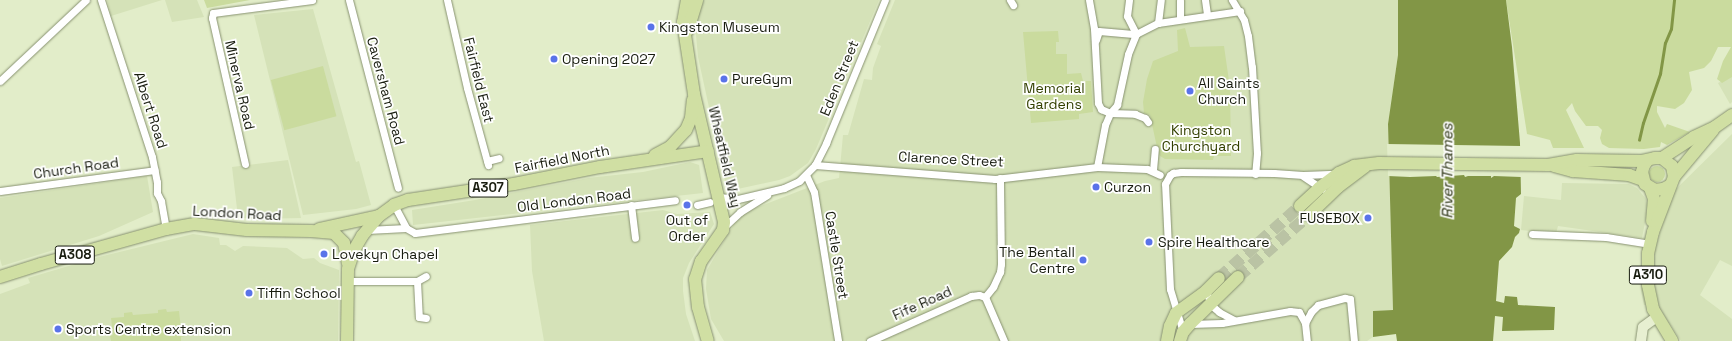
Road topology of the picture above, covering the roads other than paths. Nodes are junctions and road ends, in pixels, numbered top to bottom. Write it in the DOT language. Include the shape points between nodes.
graph roads {
  1 [pos="86,0"];
  2 [pos="101,0"];
  3 [pos="312,0"];
  4 [pos="349,0"];
  5 [pos="447,0"];
  6 [pos="686,0"];
  7 [pos="697,0"];
  8 [pos="885,0"];
  9 [pos="1089,0"];
  10 [pos="1129,0"];
  11 [pos="1161,0"];
  12 [pos="1180,0"];
  13 [pos="1205,0"];
  14 [pos="1232,0"];
  15 [pos="1240,11"];
  16 [pos="1207,15"];
  17 [pos="1180,19"];
  18 [pos="1156,24"];
  19 [pos="1136,34"];
  20 [pos="686,38"];
  21 [pos="1094,41"];
  22 [pos="0,81"];
  23 [pos="694,94"];
  24 [pos="1110,113"];
  25 [pos="1732,115"];
  26 [pos="1148,122"];
  27 [pos="1715,127"];
  28 [pos="1154,150"];
  29 [pos="708,151"];
  30 [pos="499,158"];
  31 [pos="1662,158"];
  32 [pos="645,159"];
  33 [pos="1648,160"];
  34 [pos="244,164"];
  35 [pos="815,165"];
  36 [pos="1580,165"];
  37 [pos="1097,167"];
  38 [pos="155,170"];
  39 [pos="1153,170"];
  40 [pos="1347,172"];
  41 [pos="1254,174"];
  42 [pos="806,175"];
  43 [pos="1160,175"];
  44 [pos="1303,176"];
  45 [pos="1000,178"];
  46 [pos="1672,182"];
  47 [pos="1646,184"];
  48 [pos="398,188"];
  49 [pos="1319,188"];
  50 [pos="1338,188"];
  51 [pos="0,191"];
  52 [pos="771,192"];
  53 [pos="714,200"];
  54 [pos="672,201"];
  55 [pos="394,205"];
  56 [pos="697,205"];
  57 [pos="631,206"];
  58 [pos="1300,206"];
  59 [pos="1309,215"];
  60 [pos="379,216"];
  61 [pos="724,227"];
  62 [pos="406,228"];
  63 [pos="166,229"];
  64 [pos="367,230"];
  65 [pos="311,231"];
  66 [pos="1532,234"];
  67 [pos="635,238"];
  68 [pos="1651,238"];
  69 [pos="348,275"];
  70 [pos="426,276"];
  71 [pos="0,277"];
  72 [pos="1238,277"];
  73 [pos="1219,278"];
  74 [pos="417,281"];
  75 [pos="1206,291"];
  76 [pos="985,297"];
  77 [pos="1211,304"];
  78 [pos="1176,313"];
  79 [pos="1657,317"];
  80 [pos="426,318"];
  81 [pos="1234,320"];
  82 [pos="1305,323"];
  83 [pos="1183,335"];
  84 [pos="347,341"];
  85 [pos="708,341"];
  86 [pos="838,341"];
  87 [pos="870,341"];
  88 [pos="1004,341"];
  89 [pos="1167,341"];
  90 [pos="1308,341"];
  91 [pos="1354,341"];
  92 [pos="1641,341"];
  93 [pos="1672,341"];
  1 -- 22 [label="street"];
  2 -- 38 [label="street, Albert Road" via="149,144"];
  3 -- 34 [label="street, Minerva Road" via="213,12 212,18"];
  4 -- 48 [label="street, Caversham Road"];
  5 -- 30 [label="street, Fairfield East" via="487,163"];
  6 -- 20 [label="main road, Wheatfield Way / A307" via="683,22"];
  7 -- 20 [label="main road, Wheatfield Way / A307"];
  8 -- 35 [label="street, Eden Street"];
  9 -- 21 [label="street"];
  10 -- 19 [label="street" via="1127,16"];
  11 -- 18 [label="street"];
  12 -- 17 [label="street"];
  13 -- 16 [label="street"];
  14 -- 15 [label="street"];
  15 -- 16 [label="street"];
  15 -- 41 [label="street" via="1246,28 1252,67 1257,153"];
  16 -- 17 [label="street"];
  17 -- 18 [label="street"];
  18 -- 19 [label="street"];
  19 -- 21 [label="street" via="1099,31 1098,39"];
  19 -- 24 [label="street" via="1128,54 1117,105"];
  20 -- 23 [label="main road, Wheatfield Way / A307"];
  21 -- 24 [label="street" via="1098,103 1100,108"];
  23 -- 29 [label="main road, Wheatfield Way / A307"];
  23 -- 32 [label="main road, Wheatfield Way / A307" via="691,118 686,130 670,147"];
  24 -- 26 [label="street" via="1135,114"];
  24 -- 37 [label="street" via="1105,125"];
  25 -- 27 [label="main road"];
  27 -- 31 [label="main road"];
  27 -- 46 [label="main road"];
  28 -- 39 [label="street"];
  29 -- 32 [label="main road, Fairfield North / A307"];
  29 -- 53 [label="main road, Wheatfield Way / A307"];
  31 -- 33 [label="main road"];
  31 -- 46 [label="main road" via="1672,166"];
  32 -- 55 [label="main road, Fairfield North / A307" via="514,184 408,200"];
  33 -- 36 [label="main road" via="1607,161"];
  33 -- 47 [label="main road" via="1642,172"];
  35 -- 42 [label="street"];
  35 -- 45 [label="street, Clarence Street"];
  36 -- 40 [label="main road" via="1387,162"];
  36 -- 47 [label="main road" via="1629,175"];
  37 -- 39 [label="street, Clarence Street"];
  37 -- 45 [label="street, Clarence Street"];
  38 -- 51 [label="street, Church Road"];
  38 -- 63 [label="street, Albert Road" via="157,193"];
  39 -- 43 [label="street"];
  40 -- 44 [label="street"];
  40 -- 49 [label="main road"];
  40 -- 50 [label="main road"];
  41 -- 44 [label="street"];
  41 -- 78 [label="street" via="1173,173 1167,179 1165,184 1170,289"];
  42 -- 52 [label="street" via="793,184"];
  42 -- 86 [label="street, Castle Street" via="814,192"];
  44 -- 49 [label="street"];
  45 -- 76 [label="street" via="1002,264 993,287"];
  46 -- 47 [label="main road" via="1659,190"];
  46 -- 68 [label="main road, A310"];
  47 -- 68 [label="main road, A310" via="1654,202"];
  49 -- 50 [label="street"];
  49 -- 58 [label="main road"];
  50 -- 59 [label="main road"];
  52 -- 53 [label="street" via="738,199"];
  52 -- 61 [label="street" via="740,212"];
  53 -- 56 [label="street"];
  53 -- 61 [label="main road, Wheatfield Way / A307"];
  54 -- 57 [label="street, Old London Road"];
  55 -- 60 [label="main road, Fairfield North / A307"];
  55 -- 62 [label="street"];
  57 -- 62 [label="street, Old London Road" via="415,233"];
  57 -- 67 [label="street"];
  60 -- 64 [label="main road, A307"];
  60 -- 65 [label="main road, A308"];
  61 -- 85 [label="main road" via="701,261 695,279 698,307"];
  62 -- 64 [label="street, Old London Road"];
  63 -- 65 [label="main road, London Road / A308" via="195,224 259,230"];
  63 -- 71 [label="main road, London Road / A308"];
  64 -- 69 [label="main road, A307" via="356,247"];
  65 -- 69 [label="main road, A308" via="334,233 340,238 345,245"];
  66 -- 68 [label="street"];
  68 -- 79 [label="main road, A310" via="1648,293"];
  69 -- 74 [label="street"];
  69 -- 84 [label="main road, A307"];
  70 -- 74 [label="street"];
  72 -- 77 [label="main road"];
  73 -- 75 [label="main road"];
  74 -- 80 [label="street" via="419,317"];
  75 -- 77 [label="street"];
  75 -- 78 [label="main road"];
  76 -- 87 [label="street, Fife Road" via="979,294 971,296"];
  76 -- 88 [label="street"];
  77 -- 81 [label="street"];
  77 -- 83 [label="main road"];
  78 -- 83 [label="street"];
  78 -- 89 [label="main road"];
  79 -- 92 [label="street" via="1644,327"];
  79 -- 93 [label="main road, A310"];
  81 -- 82 [label="street" via="1290,311 1299,312"];
  81 -- 83 [label="street"];
  82 -- 90 [label="street"];
  82 -- 91 [label="street" via="1318,305 1344,298 1350,299"];
}
